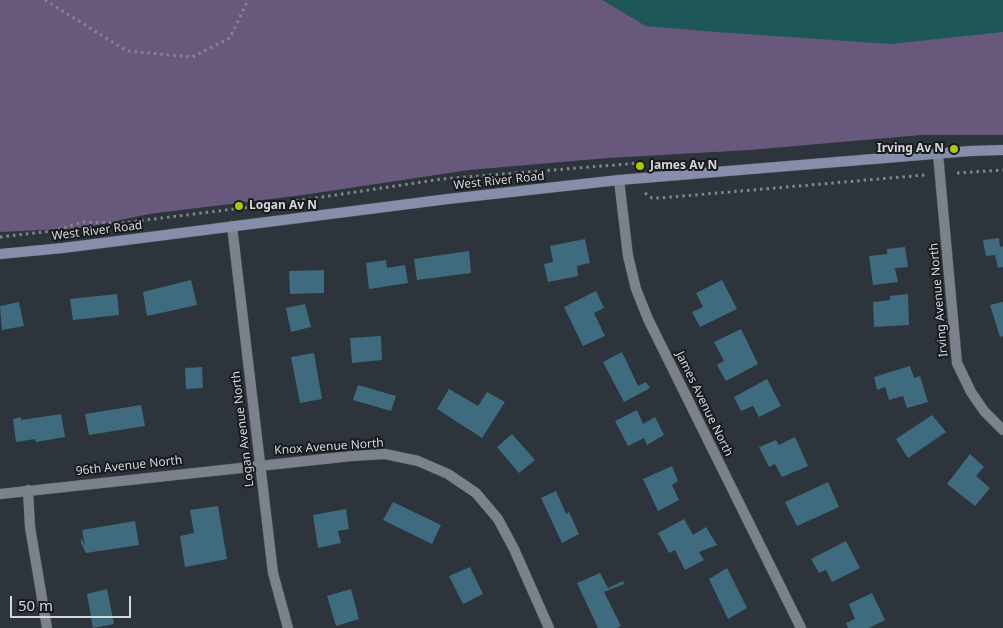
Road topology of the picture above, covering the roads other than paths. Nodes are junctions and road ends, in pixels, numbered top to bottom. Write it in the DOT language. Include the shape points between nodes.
graph roads {
  1 [pos="1003,150"];
  2 [pos="938,154"];
  3 [pos="619,180"];
  4 [pos="232,226"];
  5 [pos="0,254"];
  6 [pos="1003,430"];
  7 [pos="260,464"];
  8 [pos="28,490"];
  9 [pos="0,494"];
  10 [pos="47,628"];
  11 [pos="288,628"];
  12 [pos="549,628"];
  13 [pos="801,628"];
  1 -- 2 [label="street, West River Road"];
  2 -- 3 [label="street, West River Road"];
  2 -- 6 [label="street, Irving Avenue North" via="957,363 970,392"];
  3 -- 4 [label="street, West River Road"];
  3 -- 13 [label="street, James Avenue North" via="628,256 642,304"];
  4 -- 5 [label="street, West River Road"];
  4 -- 7 [label="street, Logan Avenue North"];
  7 -- 8 [label="street, 96th Avenue North"];
  7 -- 11 [label="street, Logan Avenue North" via="273,573"];
  7 -- 12 [label="street, Knox Avenue North" via="385,454 418,461 448,474 476,494 498,519"];
  8 -- 9 [label="street, 96th Avenue North"];
  8 -- 10 [label="street" via="30,527"];
}
